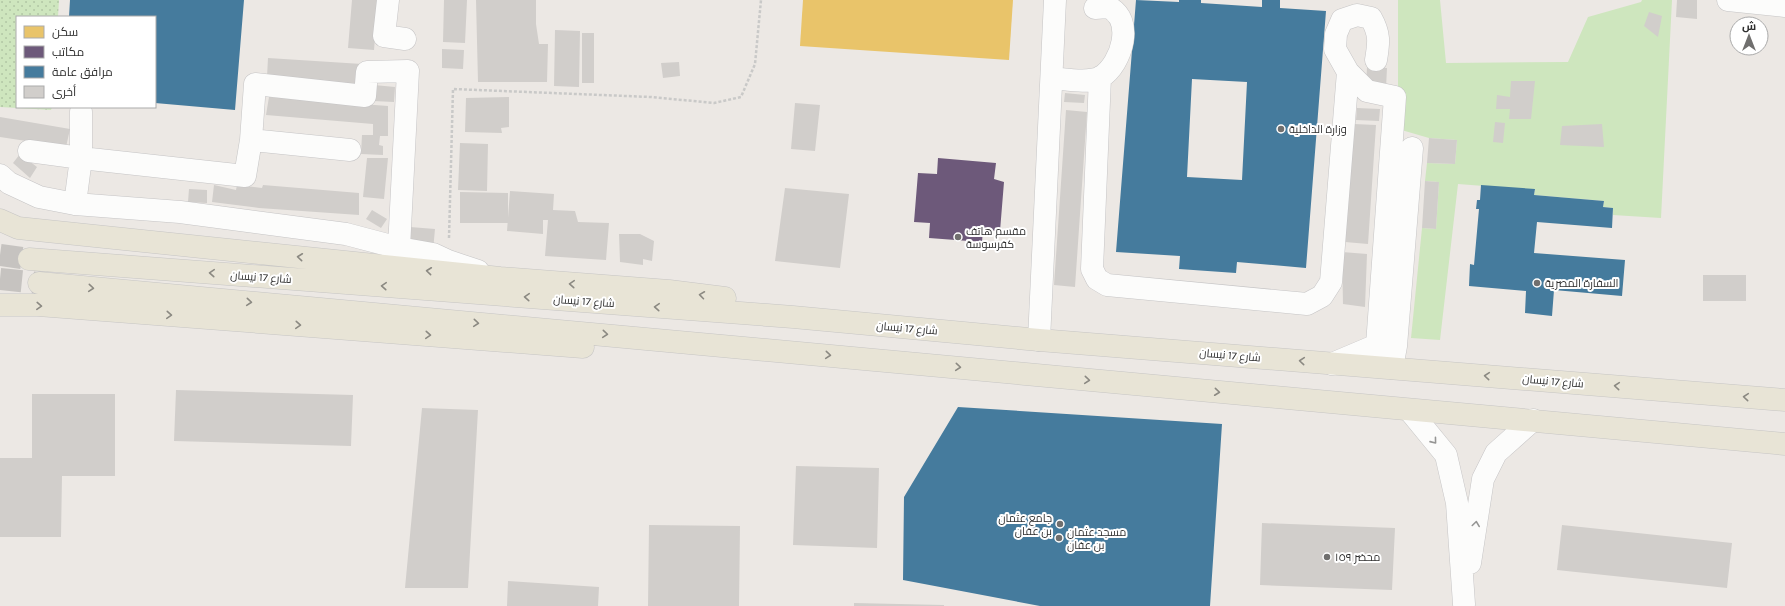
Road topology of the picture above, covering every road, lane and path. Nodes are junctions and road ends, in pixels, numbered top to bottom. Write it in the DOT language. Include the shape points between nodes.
graph roads {
  1 [pos="388,0"];
  2 [pos="761,0"];
  3 [pos="1055,0"];
  4 [pos="1728,0"];
  5 [pos="1785,6"];
  6 [pos="1095,8"];
  7 [pos="405,39"];
  8 [pos="1376,60"];
  9 [pos="1348,72"];
  10 [pos="1100,77"];
  11 [pos="1052,78"];
  12 [pos="82,112"];
  13 [pos="251,140"];
  14 [pos="1412,148"];
  15 [pos="350,150"];
  16 [pos="29,151"];
  17 [pos="81,158"];
  18 [pos="0,175"];
  19 [pos="76,204"];
  20 [pos="0,220"];
  21 [pos="399,248"];
  22 [pos="29,259"];
  23 [pos="448,261"];
  24 [pos="500,278"];
  25 [pos="39,283"];
  26 [pos="0,305"];
  27 [pos="793,317"];
  28 [pos="1039,340"];
  29 [pos="1377,345"];
  30 [pos="790,351"];
  31 [pos="1332,364"];
  32 [pos="1392,368"];
  33 [pos="1785,400"];
  34 [pos="1410,411"];
  35 [pos="1533,420"];
  36 [pos="1785,444"];
  37 [pos="1464,605"];
  1 -- 7 [label="street" via="384,36"];
  2 -- 23 [label="path" via="755,64 741,96 714,103 651,96 453,89"];
  3 -- 11 [label="street"];
  4 -- 5 [label="street"];
  6 -- 10 [label="street" via="1101,6 1114,10 1122,21 1122,48 1118,59 1112,68"];
  8 -- 9 [label="street" via="1378,30 1371,18 1357,15 1342,20 1336,34 1335,49"];
  9 -- 10 [label="street" via="1331,282 1322,296 1307,304 1107,285 1097,279 1092,269"];
  9 -- 29 [label="street" via="1367,91 1395,96"];
  10 -- 11 [label="street" via="1087,80"];
  11 -- 28 [label="street"];
  12 -- 17 [label="street"];
  13 -- 15 [label="street"];
  13 -- 17 [label="street" via="245,176"];
  13 -- 21 [label="street" via="255,84 365,96 367,72 408,71"];
  14 -- 32 [label="street"];
  16 -- 17 [label="street"];
  17 -- 19 [label="street"];
  18 -- 19 [label="street" via="9,183 39,197"];
  19 -- 21 [label="street" via="180,212 346,234"];
  24 -- 20 [label="main road, one-way" via="18,228"];
  21 -- 23 [label="street" via="433,254"];
  27 -- 22 [label="main road, شارع 17 نيسان, one-way"];
  23 -- 24 [label="street"];
  27 -- 24 [label="main road, one-way" via="757,302 670,291"];
  25 -- 30 [label="main road, one-way"];
  26 -- 30 [label="main road, one-way" via="38,305 672,354"];
  27 -- 28 [label="main road, شارع 17 نيسان"];
  31 -- 28 [label="main road, شارع 17 نيسان, one-way"];
  29 -- 31 [label="street"];
  29 -- 32 [label="street"];
  30 -- 34 [label="main road, one-way"];
  31 -- 32 [label="main road, شارع 17 نيسان"];
  33 -- 32 [label="main road, شارع 17 نيسان, one-way"];
  34 -- 35 [label="main road"];
  34 -- 37 [label="street, one-way" via="1446,455 1457,503"];
  35 -- 36 [label="main road"];
  37 -- 35 [label="street, one-way" via="1483,479 1496,453"];
}
